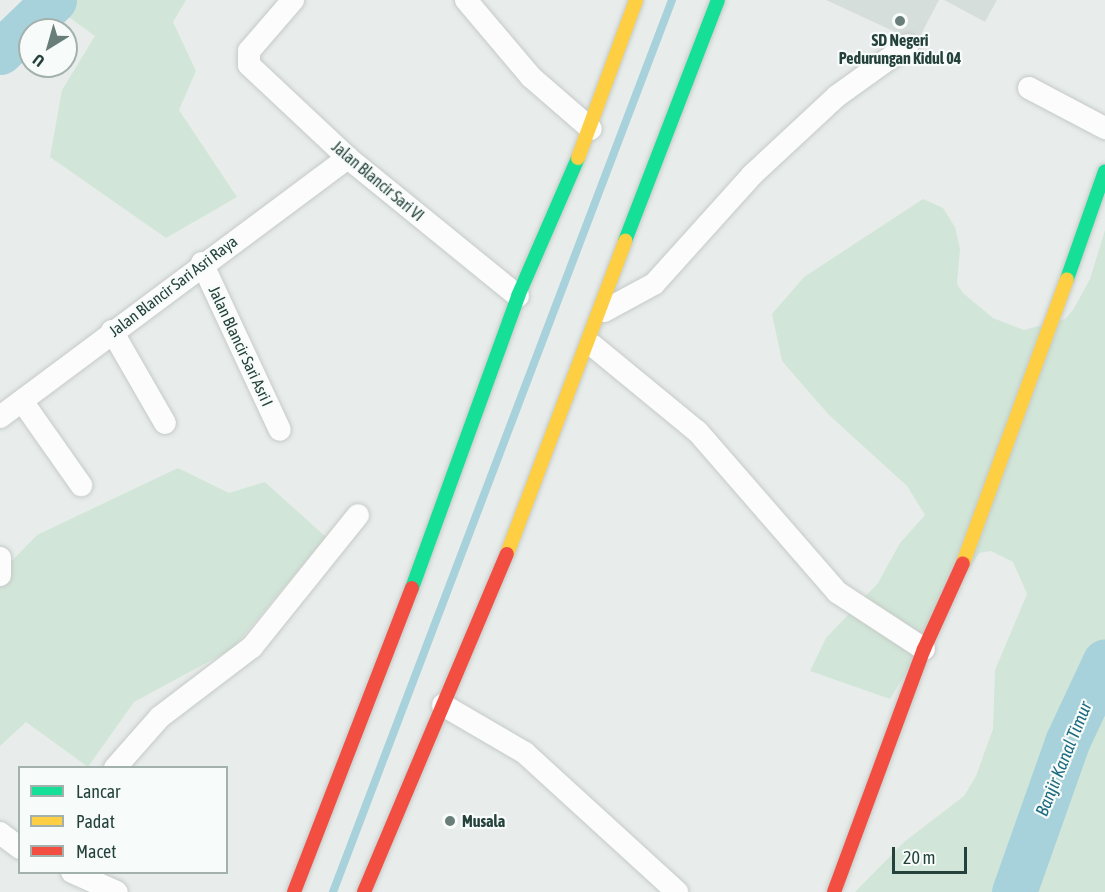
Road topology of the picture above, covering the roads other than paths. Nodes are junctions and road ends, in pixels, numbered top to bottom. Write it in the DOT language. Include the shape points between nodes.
graph roads {
  1 [pos="294,0"];
  2 [pos="466,0"];
  3 [pos="636,0"];
  4 [pos="718,0"];
  5 [pos="908,45"];
  6 [pos="1029,88"];
  7 [pos="1105,128"];
  8 [pos="591,129"];
  9 [pos="348,158"];
  10 [pos="1105,171"];
  11 [pos="202,262"];
  12 [pos="518,296"];
  13 [pos="603,311"];
  14 [pos="112,331"];
  15 [pos="592,345"];
  16 [pos="22,401"];
  17 [pos="0,417"];
  18 [pos="165,423"];
  19 [pos="280,430"];
  20 [pos="81,484"];
  21 [pos="358,515"];
  22 [pos="0,558"];
  23 [pos="0,575"];
  24 [pos="924,649"];
  25 [pos="443,705"];
  26 [pos="117,766"];
  27 [pos="0,832"];
  28 [pos="18,846"];
  29 [pos="77,878"];
  30 [pos="117,892"];
  31 [pos="294,892"];
  32 [pos="364,892"];
  33 [pos="677,892"];
  34 [pos="834,892"];
  1 -- 9 [label="street, Jalan Blancir Sari VI" via="247,58"];
  2 -- 8 [label="street" via="531,77"];
  3 -- 8 [label="street"];
  4 -- 13 [label="street" via="659,147"];
  5 -- 13 [label="street" via="837,96 752,175 654,284"];
  6 -- 7 [label="street"];
  8 -- 12 [label="street"];
  9 -- 11 [label="street, Jalan Blancir Sari Asri Raya"];
  9 -- 12 [label="street, Jalan Blancir Sari VI"];
  10 -- 24 [label="street" via="985,514"];
  11 -- 14 [label="street, Jalan Blancir Sari Asri Raya"];
  11 -- 19 [label="street, Jalan Blancir Sari Asri I"];
  12 -- 31 [label="street" via="360,733"];
  13 -- 15 [label="street"];
  14 -- 16 [label="street, Jalan Blancir Sari Asri Raya"];
  14 -- 18 [label="street"];
  15 -- 24 [label="street" via="698,432 837,592"];
  15 -- 25 [label="street"];
  16 -- 17 [label="street, Jalan Blancir Sari Asri Raya"];
  16 -- 20 [label="street"];
  21 -- 26 [label="street" via="252,647 160,717"];
  22 -- 23 [label="street"];
  24 -- 34 [label="street"];
  25 -- 32 [label="street"];
  25 -- 33 [label="street" via="525,753"];
  27 -- 28 [label="street"];
  29 -- 30 [label="street"];
}
